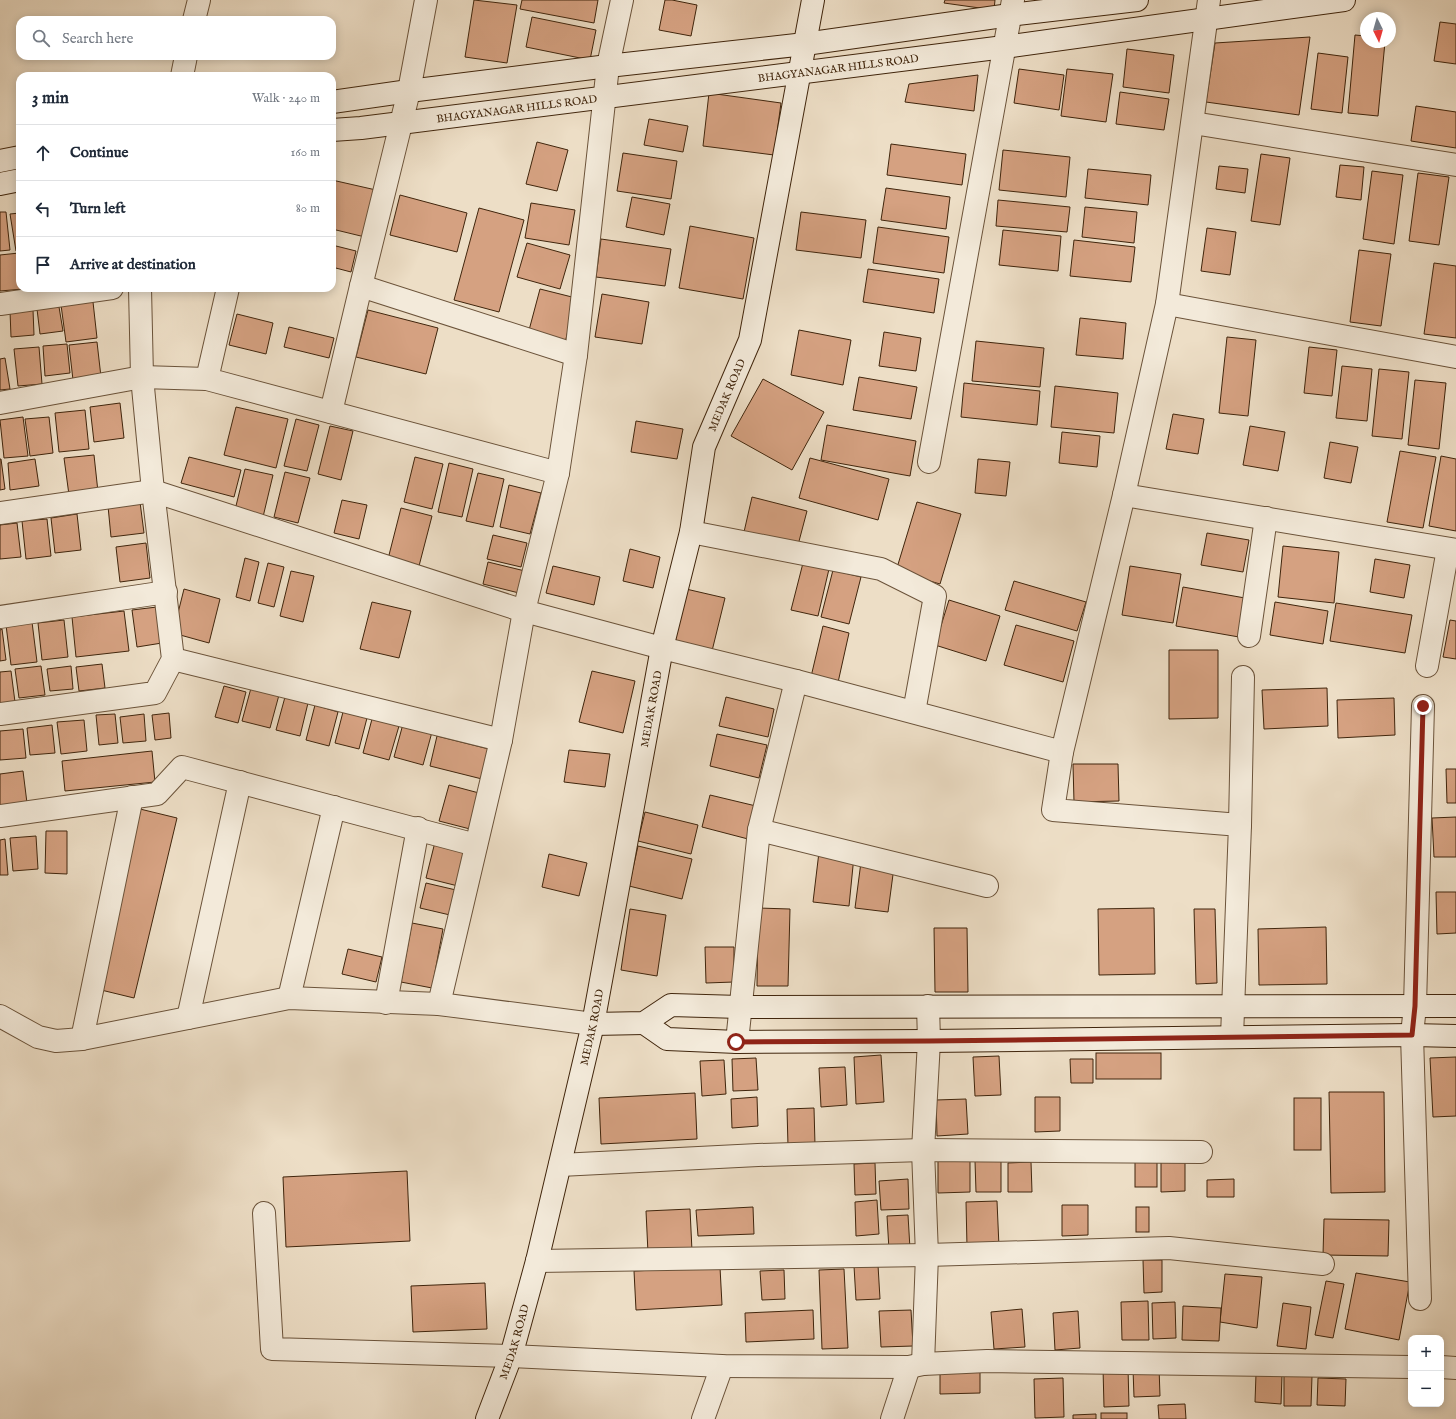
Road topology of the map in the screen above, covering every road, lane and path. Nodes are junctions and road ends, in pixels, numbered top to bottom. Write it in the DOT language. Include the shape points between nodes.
graph roads {
  1 [pos="199,0"];
  2 [pos="426,0"];
  3 [pos="622,0"];
  4 [pos="813,0"];
  5 [pos="1137,0"];
  6 [pos="1344,0"];
  7 [pos="1011,8"];
  8 [pos="1207,10"];
  9 [pos="195,16"];
  10 [pos="806,44"];
  11 [pos="1004,47"];
  12 [pos="185,60"];
  13 [pos="608,66"];
  14 [pos="183,72"];
  15 [pos="800,73"];
  16 [pos="409,90"];
  17 [pos="604,97"];
  18 [pos="336,101"];
  19 [pos="401,122"];
  20 [pos="1192,123"];
  21 [pos="336,130"];
  22 [pos="16,158"];
  23 [pos="0,161"];
  24 [pos="1456,165"];
  25 [pos="16,181"];
  26 [pos="0,184"];
  27 [pos="361,286"];
  28 [pos="84,292"];
  29 [pos="140,292"];
  30 [pos="227,292"];
  31 [pos="0,304"];
  32 [pos="1167,304"];
  33 [pos="576,355"];
  34 [pos="1456,357"];
  35 [pos="142,377"];
  36 [pos="207,379"];
  37 [pos="0,403"];
  38 [pos="332,412"];
  39 [pos="929,462"];
  40 [pos="558,473"];
  41 [pos="153,491"];
  42 [pos="1124,494"];
  43 [pos="0,513"];
  44 [pos="1266,518"];
  45 [pos="691,532"];
  46 [pos="1452,550"];
  47 [pos="166,592"];
  48 [pos="524,611"];
  49 [pos="0,617"];
  50 [pos="1249,636"];
  51 [pos="662,648"];
  52 [pos="174,659"];
  53 [pos="1427,666"];
  54 [pos="1243,677"];
  55 [pos="796,681"];
  56 [pos="1423,706"];
  57 [pos="914,712"];
  58 [pos="0,714"];
  59 [pos="501,740"];
  60 [pos="1062,752"];
  61 [pos="240,782"];
  62 [pos="132,797"];
  63 [pos="334,807"];
  64 [pos="0,816"];
  65 [pos="1240,825"];
  66 [pos="418,828"];
  67 [pos="759,830"];
  68 [pos="476,845"];
  69 [pos="987,886"];
  70 [pos="289,998"];
  71 [pos="386,1003"];
  72 [pos="439,1004"];
  73 [pos="1233,1005"];
  74 [pos="928,1006"];
  75 [pos="1415,1006"];
  76 [pos="1456,1006"];
  77 [pos="740,1007"];
  78 [pos="0,1016"];
  79 [pos="188,1018"];
  80 [pos="644,1023"];
  81 [pos="593,1024"];
  82 [pos="1412,1035"];
  83 [pos="1456,1036"];
  84 [pos="1232,1037"];
  85 [pos="82,1039"];
  86 [pos="929,1041"];
  87 [pos="736,1042"];
  88 [pos="923,1150"];
  89 [pos="1201,1152"];
  90 [pos="560,1165"];
  91 [pos="264,1213"];
  92 [pos="927,1255"];
  93 [pos="537,1261"];
  94 [pos="1323,1264"];
  95 [pos="1420,1299"];
  96 [pos="511,1356"];
  97 [pos="916,1365"];
  98 [pos="722,1366"];
  99 [pos="1408,1367"];
  100 [pos="1444,1367"];
  101 [pos="1456,1368"];
  102 [pos="487,1419"];
  103 [pos="703,1419"];
  104 [pos="892,1419"];
  1 -- 9 [label="street"];
  2 -- 16 [label="street"];
  3 -- 13 [label="street"];
  4 -- 10 [label="street, MEDAK ROAD"];
  5 -- 7 [label="street"];
  6 -- 8 [label="street, BHAGYANAGAR HILLS ROAD"];
  7 -- 10 [label="street"];
  7 -- 11 [label="street"];
  8 -- 11 [label="street, BHAGYANAGAR HILLS ROAD"];
  8 -- 20 [label="street"];
  10 -- 13 [label="street"];
  10 -- 15 [label="street, MEDAK ROAD"];
  11 -- 15 [label="street, BHAGYANAGAR HILLS ROAD"];
  11 -- 39 [label="street"];
  12 -- 14 [label="street"];
  13 -- 16 [label="street"];
  13 -- 17 [label="street"];
  15 -- 17 [label="street, BHAGYANAGAR HILLS ROAD"];
  15 -- 45 [label="street, MEDAK ROAD" via="750,340 704,447"];
  16 -- 18 [label="street"];
  16 -- 19 [label="street"];
  17 -- 19 [label="street, BHAGYANAGAR HILLS ROAD"];
  17 -- 33 [label="street"];
  19 -- 21 [label="street, BHAGYANAGAR HILLS ROAD"];
  19 -- 27 [label="street"];
  20 -- 24 [label="street"];
  20 -- 32 [label="street"];
  22 -- 23 [label="street"];
  25 -- 26 [label="street"];
  27 -- 33 [label="street"];
  27 -- 38 [label="street"];
  28 -- 31 [label="street"];
  29 -- 35 [label="street"];
  30 -- 36 [label="street"];
  32 -- 34 [label="street"];
  32 -- 42 [label="street"];
  33 -- 40 [label="street"];
  35 -- 36 [label="street"];
  35 -- 37 [label="street"];
  35 -- 41 [label="street"];
  36 -- 38 [label="street"];
  38 -- 40 [label="street"];
  40 -- 48 [label="street"];
  41 -- 43 [label="street"];
  41 -- 47 [label="street"];
  41 -- 48 [label="street"];
  42 -- 44 [label="street"];
  42 -- 60 [label="street"];
  44 -- 46 [label="street"];
  44 -- 50 [label="street"];
  45 -- 51 [label="street, MEDAK ROAD"];
  45 -- 57 [label="street" via="881,569 935,596"];
  46 -- 53 [label="street"];
  47 -- 49 [label="street"];
  47 -- 52 [label="street"];
  48 -- 51 [label="street"];
  48 -- 59 [label="street"];
  51 -- 55 [label="street"];
  51 -- 81 [label="street, MEDAK ROAD"];
  52 -- 58 [label="street" via="155,693"];
  52 -- 59 [label="street"];
  54 -- 65 [label="street"];
  55 -- 57 [label="street"];
  55 -- 67 [label="street"];
  56 -- 75 [label="street"];
  57 -- 60 [label="street"];
  59 -- 68 [label="street"];
  60 -- 65 [label="street" via="1053,810"];
  61 -- 62 [label="street" via="182,767 157,794"];
  61 -- 63 [label="street"];
  61 -- 79 [label="street"];
  62 -- 64 [label="street"];
  62 -- 85 [label="street"];
  63 -- 66 [label="street"];
  63 -- 70 [label="street"];
  65 -- 73 [label="street"];
  66 -- 68 [label="street"];
  66 -- 71 [label="street"];
  67 -- 69 [label="street"];
  67 -- 77 [label="street"];
  68 -- 72 [label="street"];
  70 -- 71 [label="street"];
  70 -- 79 [label="street"];
  71 -- 72 [label="street"];
  72 -- 81 [label="street"];
  73 -- 74 [label="street"];
  73 -- 75 [label="street"];
  73 -- 84 [label="street"];
  74 -- 77 [label="street"];
  74 -- 86 [label="street"];
  75 -- 76 [label="street"];
  75 -- 82 [label="street"];
  77 -- 80 [label="street" via="671,1005"];
  77 -- 87 [label="street"];
  78 -- 85 [label="street" via="38,1037 56,1041"];
  79 -- 85 [label="street"];
  80 -- 81 [label="street"];
  80 -- 87 [label="street" via="667,1039"];
  81 -- 90 [label="street, MEDAK ROAD"];
  82 -- 83 [label="street"];
  82 -- 84 [label="street"];
  82 -- 95 [label="street"];
  84 -- 86 [label="street"];
  86 -- 87 [label="street"];
  86 -- 88 [label="street"];
  88 -- 89 [label="street"];
  88 -- 90 [label="street"];
  88 -- 92 [label="street"];
  90 -- 93 [label="street, MEDAK ROAD"];
  91 -- 96 [label="street" via="272,1349"];
  92 -- 93 [label="street"];
  92 -- 94 [label="street" via="1169,1248"];
  92 -- 97 [label="street"];
  93 -- 96 [label="street, MEDAK ROAD"];
  96 -- 98 [label="street"];
  96 -- 102 [label="street, MEDAK ROAD"];
  97 -- 98 [label="street"];
  97 -- 99 [label="street" via="987,1361"];
  97 -- 104 [label="street"];
  98 -- 103 [label="street"];
  100 -- 101 [label="street"];
}
